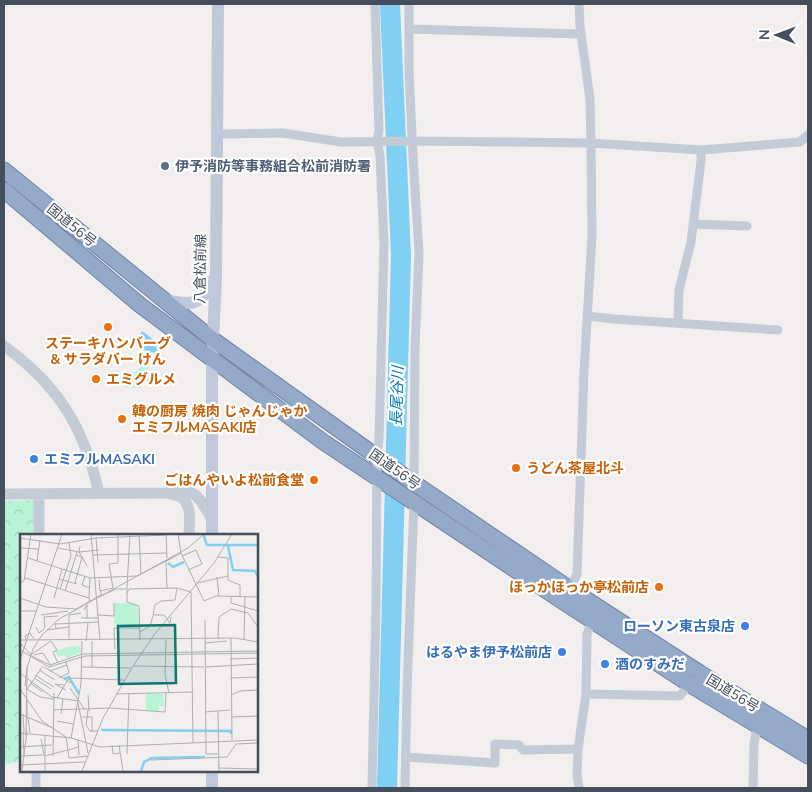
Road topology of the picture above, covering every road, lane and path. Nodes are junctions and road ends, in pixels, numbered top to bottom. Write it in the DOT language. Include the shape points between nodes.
graph roads {
  1 [pos="218,4"];
  2 [pos="375,4"];
  3 [pos="409,4"];
  4 [pos="579,4"];
  5 [pos="409,29"];
  6 [pos="581,34"];
  7 [pos="217,134"];
  8 [pos="808,135"];
  9 [pos="379,141"];
  10 [pos="411,141"];
  11 [pos="591,143"];
  12 [pos="701,150"];
  13 [pos="4,170"];
  14 [pos="4,190"];
  15 [pos="693,224"];
  16 [pos="747,226"];
  17 [pos="216,276"];
  18 [pos="164,300"];
  19 [pos="587,316"];
  20 [pos="678,323"];
  21 [pos="778,330"];
  22 [pos="212,338"];
  23 [pos="4,346"];
  24 [pos="212,360"];
  25 [pos="379,458"];
  26 [pos="379,480"];
  27 [pos="412,482"];
  28 [pos="99,493"];
  29 [pos="166,493"];
  30 [pos="4,494"];
  31 [pos="39,494"];
  32 [pos="412,502"];
  33 [pos="212,519"];
  34 [pos="39,534"];
  35 [pos="189,534"];
  36 [pos="212,534"];
  37 [pos="566,595"];
  38 [pos="592,621"];
  39 [pos="689,684"];
  40 [pos="586,694"];
  41 [pos="762,710"];
  42 [pos="757,726"];
  43 [pos="808,739"];
  44 [pos="578,748"];
  45 [pos="808,756"];
  46 [pos="406,757"];
  47 [pos="36,772"];
  48 [pos="212,772"];
  49 [pos="36,788"];
  50 [pos="212,788"];
  51 [pos="372,788"];
  52 [pos="405,788"];
  53 [pos="579,788"];
  54 [pos="753,788"];
  1 -- 7 [label="main road, 八倉松前線"];
  2 -- 9 [label="street"];
  3 -- 5 [label="street"];
  4 -- 6 [label="street"];
  5 -- 6 [label="street"];
  5 -- 10 [label="street"];
  6 -- 11 [label="street" via="590,99"];
  7 -- 9 [label="street" via="283,133 341,142"];
  7 -- 17 [label="main road, 八倉松前線"];
  8 -- 12 [label="street" via="800,142"];
  9 -- 10 [label="street"];
  9 -- 25 [label="street" via="384,244"];
  10 -- 11 [label="street"];
  10 -- 27 [label="street" via="419,253"];
  11 -- 12 [label="street"];
  11 -- 19 [label="street" via="592,237"];
  12 -- 15 [label="street"];
  13 -- 18 [label="highway, 国道56号"];
  14 -- 24 [label="highway, 国道56号" via="140,305"];
  15 -- 16 [label="street"];
  15 -- 20 [label="street" via="680,290"];
  17 -- 18 [label="main road" via="198,302"];
  17 -- 22 [label="main road, 八倉松前線"];
  18 -- 22 [label="highway, 国道56号"];
  19 -- 20 [label="street"];
  19 -- 37 [label="street" via="577,574"];
  20 -- 21 [label="street"];
  22 -- 24 [label="main road, 八倉松前線"];
  22 -- 25 [label="highway, 国道56号"];
  23 -- 28 [label="street" via="51,388 76,425"];
  24 -- 26 [label="highway, 国道56号"];
  24 -- 33 [label="main road, 八倉松前線"];
  25 -- 26 [label="street"];
  25 -- 27 [label="highway, 国道56号"];
  26 -- 32 [label="highway, 国道56号"];
  26 -- 51 [label="street" via="376,501"];
  27 -- 32 [label="street"];
  27 -- 37 [label="highway, 国道56号"];
  28 -- 29 [label="street"];
  28 -- 31 [label="street"];
  29 -- 33 [label="street" via="194,493"];
  29 -- 35 [label="street" via="186,501"];
  30 -- 31 [label="street"];
  31 -- 34 [label="street"];
  32 -- 37 [label="highway, 国道56号"];
  32 -- 46 [label="street"];
  33 -- 36 [label="main road, 八倉松前線"];
  37 -- 38 [label="highway, 国道56号"];
  37 -- 41 [label="highway, 国道56号"];
  38 -- 39 [label="highway, 国道56号"];
  38 -- 40 [label="street" via="587,634"];
  39 -- 40 [label="street" via="680,696"];
  39 -- 42 [label="highway, 国道56号"];
  40 -- 44 [label="street"];
  41 -- 42 [label="street"];
  41 -- 43 [label="highway, 国道56号"];
  42 -- 45 [label="highway, 国道56号"];
  42 -- 54 [label="street"];
  44 -- 46 [label="street" via="523,750 519,745 495,744 495,763"];
  44 -- 53 [label="street"];
  46 -- 52 [label="street"];
  47 -- 49 [label="street"];
  48 -- 50 [label="main road"];
}
